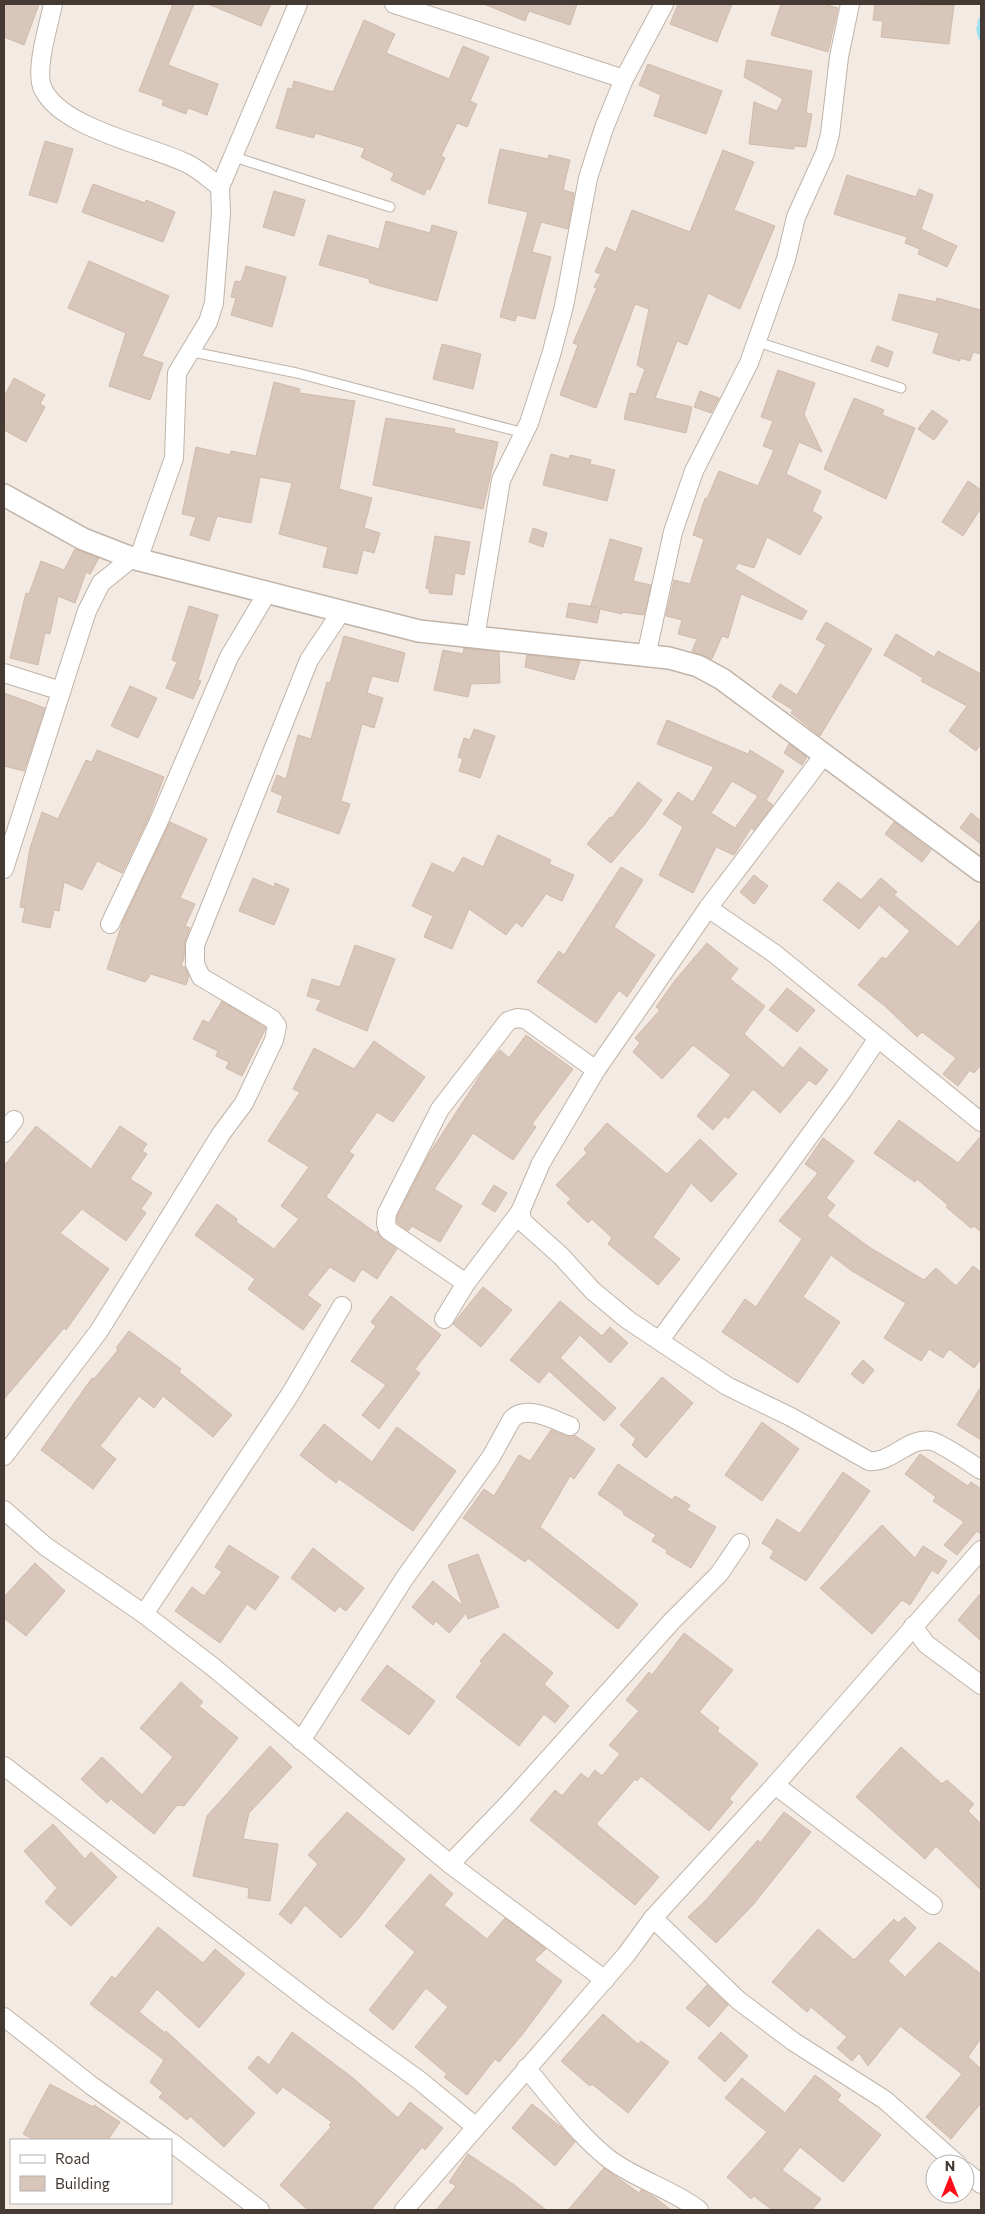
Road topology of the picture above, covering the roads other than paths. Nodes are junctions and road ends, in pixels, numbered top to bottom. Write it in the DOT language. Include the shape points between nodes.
graph roads {
  1 [pos="53,4"];
  2 [pos="298,4"];
  3 [pos="394,4"];
  4 [pos="664,4"];
  5 [pos="850,4"];
  6 [pos="624,79"];
  7 [pos="231,156"];
  8 [pos="220,187"];
  9 [pos="390,207"];
  10 [pos="757,342"];
  11 [pos="188,351"];
  12 [pos="901,388"];
  13 [pos="524,433"];
  14 [pos="4,495"];
  15 [pos="135,559"];
  16 [pos="267,593"];
  17 [pos="340,612"];
  18 [pos="475,638"];
  19 [pos="646,656"];
  20 [pos="4,673"];
  21 [pos="61,690"];
  22 [pos="824,755"];
  23 [pos="4,869"];
  24 [pos="981,871"];
  25 [pos="708,908"];
  26 [pos="110,924"];
  27 [pos="878,1038"];
  28 [pos="596,1070"];
  29 [pos="981,1122"];
  30 [pos="520,1212"];
  31 [pos="466,1283"];
  32 [pos="342,1306"];
  33 [pos="444,1319"];
  34 [pos="660,1340"];
  35 [pos="570,1426"];
  36 [pos="4,1456"];
  37 [pos="981,1470"];
  38 [pos="4,1510"];
  39 [pos="740,1543"];
  40 [pos="981,1550"];
  41 [pos="144,1614"];
  42 [pos="913,1626"];
  43 [pos="981,1685"];
  44 [pos="301,1741"];
  45 [pos="4,1766"];
  46 [pos="775,1785"];
  47 [pos="450,1864"];
  48 [pos="933,1905"];
  49 [pos="653,1918"];
  50 [pos="605,1980"];
  51 [pos="4,2017"];
  52 [pos="526,2068"];
  53 [pos="476,2127"];
  54 [pos="167,2139"];
  55 [pos="172,2143"];
  56 [pos="946,2154"];
  57 [pos="260,2210"];
  58 [pos="404,2210"];
  59 [pos="699,2210"];
  1 -- 8 [label="street" via="40,71 42,89 52,102 66,115 86,125 188,163"];
  2 -- 7 [label="street"];
  3 -- 6 [label="street"];
  4 -- 6 [label="street"];
  5 -- 10 [label="street" via="838,57 825,153 796,217 786,259"];
  6 -- 13 [label="street" via="588,178 564,306"];
  7 -- 8 [label="street"];
  7 -- 9 [label="lane"];
  8 -- 11 [label="street" via="214,303 208,322"];
  10 -- 12 [label="lane"];
  10 -- 19 [label="street" via="694,471 672,532"];
  11 -- 13 [label="lane" via="298,373"];
  11 -- 15 [label="street" via="177,373 175,387 174,458"];
  13 -- 18 [label="street" via="499,487"];
  14 -- 15 [label="street" via="83,539"];
  15 -- 16 [label="street"];
  15 -- 21 [label="street" via="101,582 87,611"];
  16 -- 17 [label="street"];
  16 -- 26 [label="street" via="229,658 166,806"];
  17 -- 18 [label="street" via="419,631"];
  17 -- 36 [label="street" via="309,660 195,945 195,964 201,977 272,1019 277,1026 274,1040 244,1103 221,1134 99,1331"];
  18 -- 19 [label="street"];
  19 -- 22 [label="street" via="698,666 722,679"];
  20 -- 21 [label="street"];
  21 -- 23 [label="street"];
  22 -- 24 [label="street"];
  22 -- 25 [label="street"];
  25 -- 27 [label="street" via="775,954"];
  25 -- 28 [label="street"];
  27 -- 29 [label="street"];
  27 -- 34 [label="street"];
  28 -- 30 [label="street" via="541,1163"];
  28 -- 31 [label="street" via="525,1019 517,1018 508,1021 440,1109 387,1213 386,1223 388,1230"];
  30 -- 31 [label="street"];
  30 -- 34 [label="street" via="523,1222 593,1291 628,1320"];
  31 -- 33 [label="street"];
  32 -- 41 [label="street" via="291,1393"];
  34 -- 37 [label="street" via="727,1386 869,1460 881,1460 922,1441 932,1441"];
  35 -- 44 [label="street" via="529,1412 517,1414 512,1419 492,1457 404,1579"];
  38 -- 41 [label="street" via="45,1546"];
  39 -- 47 [label="street" via="719,1574"];
  40 -- 42 [label="street"];
  41 -- 44 [label="street"];
  42 -- 43 [label="street" via="926,1644"];
  42 -- 46 [label="street"];
  44 -- 47 [label="street"];
  45 -- 53 [label="street" via="319,2008 419,2080"];
  46 -- 48 [label="street"];
  46 -- 49 [label="street"];
  47 -- 50 [label="street"];
  49 -- 50 [label="street"];
  49 -- 56 [label="street" via="738,2000 794,2042 885,2100"];
  50 -- 52 [label="street"];
  51 -- 54 [label="street" via="92,2086"];
  52 -- 53 [label="street"];
  52 -- 59 [label="street" via="569,2120 608,2158"];
  53 -- 58 [label="street"];
  55 -- 57 [label="street"];
}
